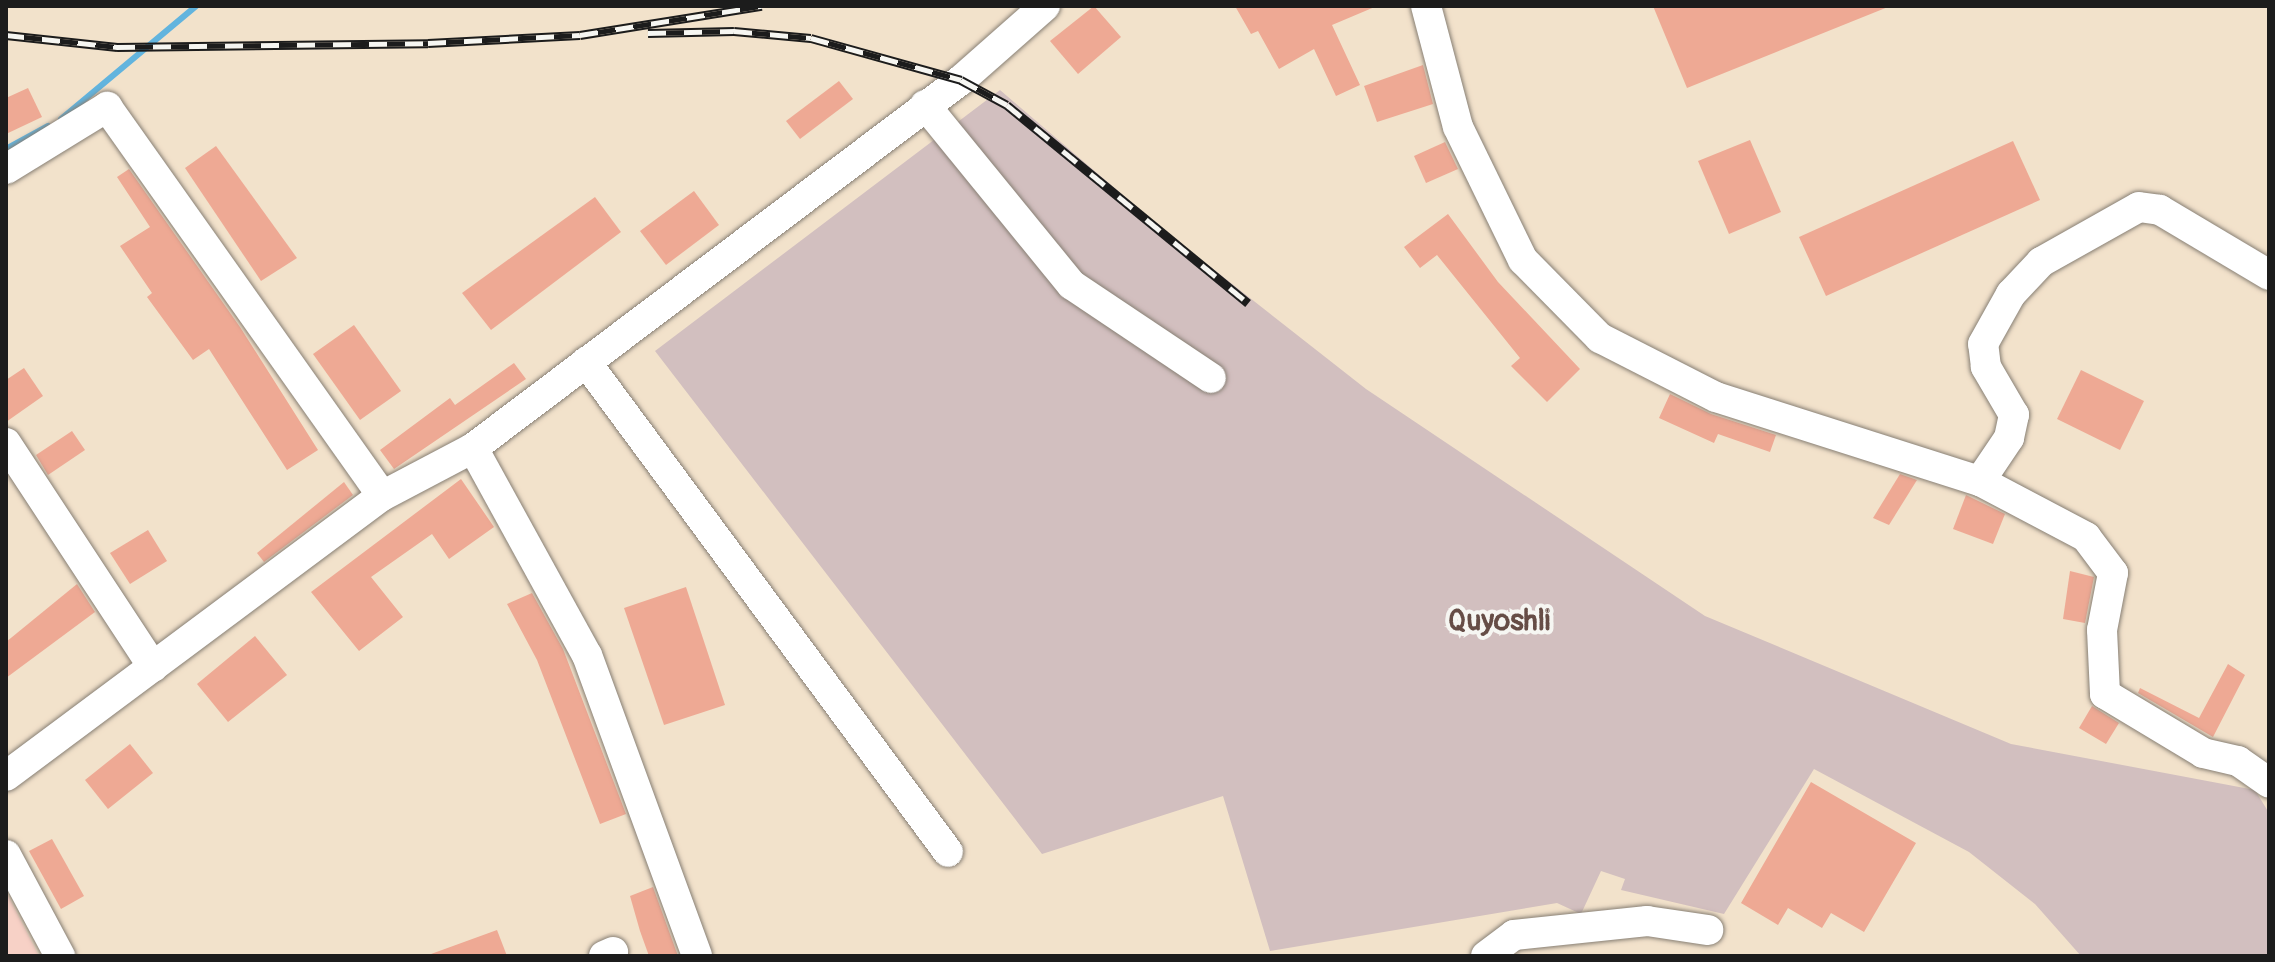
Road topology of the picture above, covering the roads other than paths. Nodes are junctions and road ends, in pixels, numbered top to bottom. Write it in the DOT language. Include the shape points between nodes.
graph roads {
  1 [pos="1045,6"];
  2 [pos="1426,6"];
  3 [pos="925,105"];
  4 [pos="6,169"];
  5 [pos="2269,275"];
  6 [pos="586,362"];
  7 [pos="1211,378"];
  8 [pos="6,443"];
  9 [pos="473,448"];
  10 [pos="1980,481"];
  11 [pos="382,496"];
  12 [pos="153,667"];
  13 [pos="6,776"];
  14 [pos="2269,783"];
  15 [pos="948,852"];
  16 [pos="6,855"];
  17 [pos="1708,930"];
  18 [pos="60,956"];
  19 [pos="697,956"];
  20 [pos="1486,956"];
  1 -- 3 [label="street"];
  2 -- 10 [label="street" via="1458,127 1523,260 1600,338 1716,397"];
  3 -- 6 [label="street"];
  3 -- 7 [label="street" via="1072,285"];
  4 -- 11 [label="street" via="107,107"];
  5 -- 10 [label="street" via="2160,210 2139,207 2041,262 2011,294 1983,344 1986,367 2014,415 2009,438"];
  6 -- 9 [label="street"];
  6 -- 15 [label="street"];
  8 -- 12 [label="street"];
  9 -- 11 [label="street"];
  9 -- 19 [label="street" via="587,655"];
  10 -- 14 [label="street" via="2086,537 2113,573 2102,630 2105,694 2203,753 2238,761"];
  11 -- 12 [label="street"];
  12 -- 13 [label="street"];
  16 -- 18 [label="street"];
  17 -- 20 [label="street" via="1647,921 1514,935"];
}
